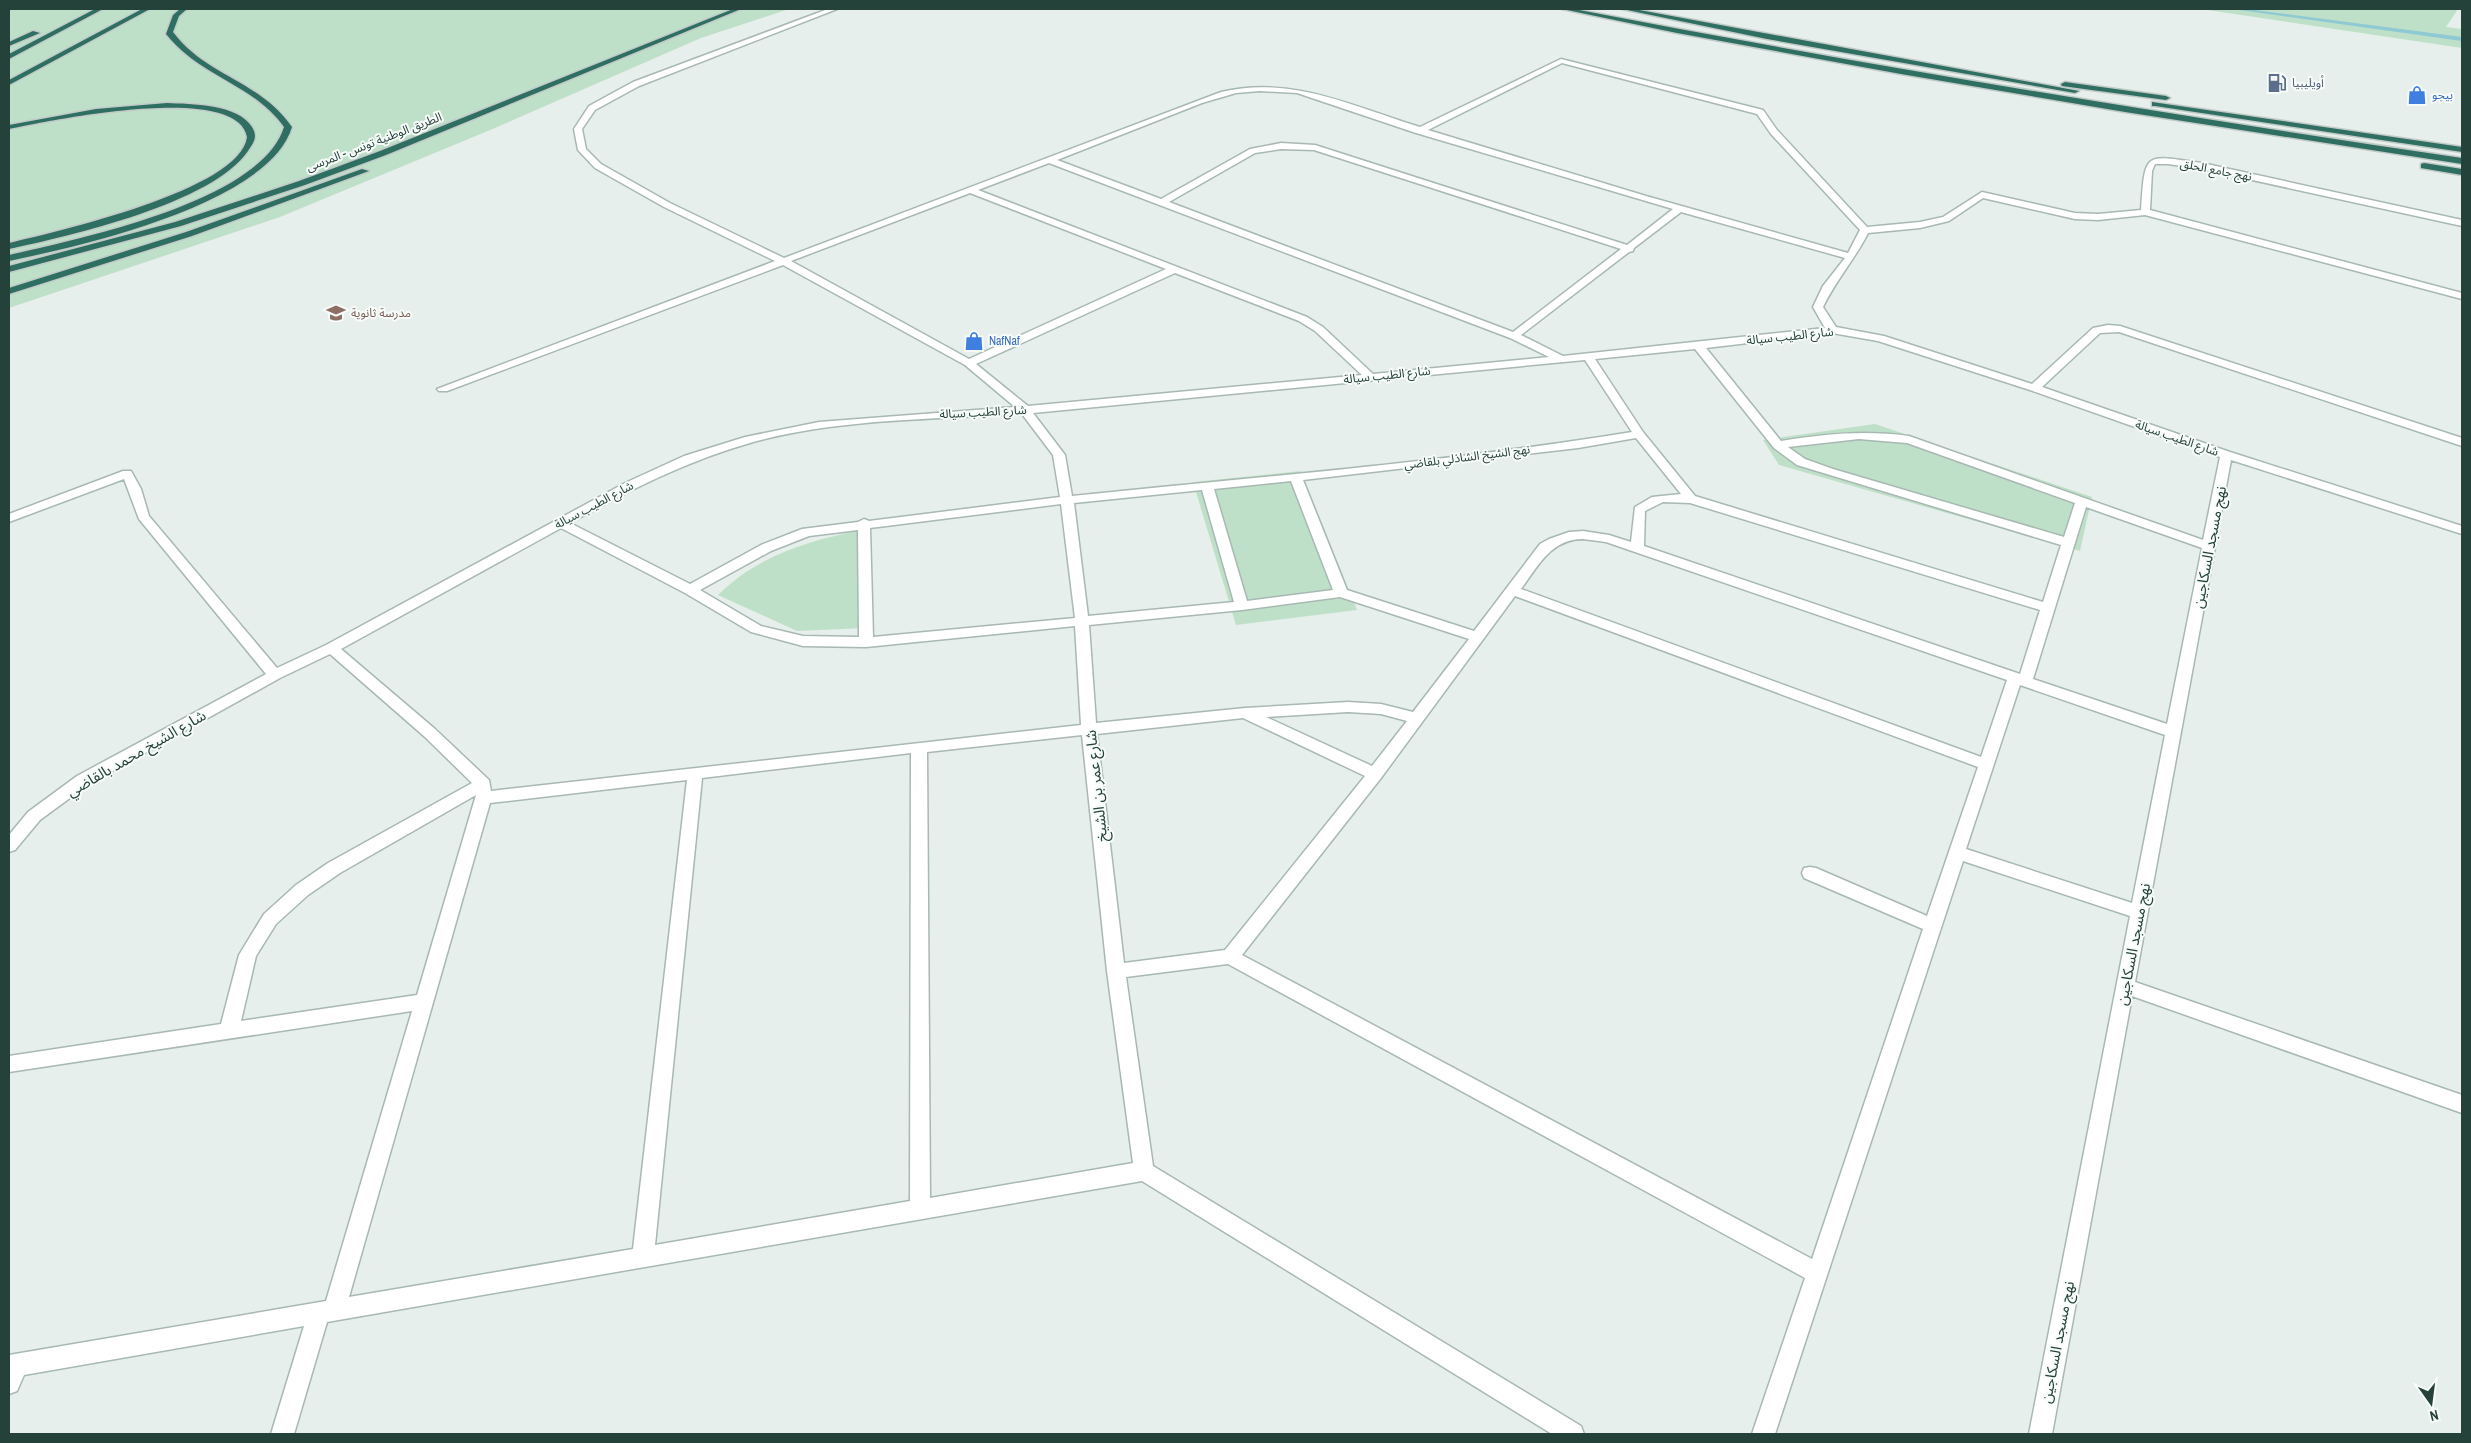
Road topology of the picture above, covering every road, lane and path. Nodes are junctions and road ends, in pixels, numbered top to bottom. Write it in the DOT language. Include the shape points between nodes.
graph roads {
  1 [pos="148,9"];
  2 [pos="184,9"];
  3 [pos="738,9"];
  4 [pos="834,9"];
  5 [pos="1565,9"];
  6 [pos="1625,9"];
  7 [pos="98,10"];
  8 [pos="9,44"];
  9 [pos="9,57"];
  10 [pos="1960,70"];
  11 [pos="9,83"];
  12 [pos="1957,83"];
  13 [pos="554,84"];
  14 [pos="9,127"];
  15 [pos="1419,131"];
  16 [pos="2231,136"];
  17 [pos="2462,141"];
  18 [pos="2462,150"];
  19 [pos="407,154"];
  20 [pos="1050,160"];
  21 [pos="2462,161"];
  22 [pos="380,165"];
  23 [pos="2414,165"];
  24 [pos="2462,172"];
  25 [pos="970,190"];
  26 [pos="1162,202"];
  27 [pos="1678,209"];
  28 [pos="2145,212"];
  29 [pos="2462,223"];
  30 [pos="1865,230"];
  31 [pos="9,246"];
  32 [pos="1630,248"];
  33 [pos="1852,257"];
  34 [pos="9,258"];
  35 [pos="783,261"];
  36 [pos="9,269"];
  37 [pos="1174,269"];
  38 [pos="9,290"];
  39 [pos="2462,296"];
  40 [pos="1832,330"];
  41 [pos="1514,336"];
  42 [pos="1698,346"];
  43 [pos="1588,357"];
  44 [pos="1560,359"];
  45 [pos="969,363"];
  46 [pos="1369,376"];
  47 [pos="2034,388"];
  48 [pos="443,389"];
  49 [pos="1025,410"];
  50 [pos="1638,434"];
  51 [pos="2462,442"];
  52 [pos="1778,444"];
  53 [pos="2226,455"];
  54 [pos="1296,477"];
  55 [pos="1207,486"];
  56 [pos="1690,499"];
  57 [pos="1067,500"];
  58 [pos="2082,500"];
  59 [pos="9,518"];
  60 [pos="560,523"];
  61 [pos="864,523"];
  62 [pos="2462,530"];
  63 [pos="2069,543"];
  64 [pos="2209,546"];
  65 [pos="1637,548"];
  66 [pos="690,590"];
  67 [pos="1513,591"];
  68 [pos="1340,593"];
  69 [pos="1242,606"];
  70 [pos="2048,608"];
  71 [pos="1082,620"];
  72 [pos="1478,637"];
  73 [pos="866,642"];
  74 [pos="331,648"];
  75 [pos="275,675"];
  76 [pos="2020,679"];
  77 [pos="1245,713"];
  78 [pos="1415,718"];
  79 [pos="1089,728"];
  80 [pos="2173,732"];
  81 [pos="919,747"];
  82 [pos="1987,765"];
  83 [pos="695,774"];
  84 [pos="1375,774"];
  85 [pos="484,791"];
  86 [pos="9,846"];
  87 [pos="1958,853"];
  88 [pos="1810,873"];
  89 [pos="2139,912"];
  90 [pos="1933,926"];
  91 [pos="1230,957"];
  92 [pos="1116,971"];
  93 [pos="2125,986"];
  94 [pos="424,1002"];
  95 [pos="229,1031"];
  96 [pos="9,1064"];
  97 [pos="2462,1104"];
  98 [pos="1144,1171"];
  99 [pos="920,1210"];
  100 [pos="643,1257"];
  101 [pos="1818,1274"];
  102 [pos="326,1312"];
  103 [pos="11,1372"];
  104 [pos="284,1434"];
  105 [pos="1573,1434"];
  106 [pos="1764,1434"];
  107 [pos="2040,1434"];
  1 -- 11 [label="highway"];
  2 -- 34 [label="highway" via="176,15 168,32 176,45 189,58 281,113 288,127 283,143 247,176 207,197 131,225"];
  3 -- 13 [label="highway, الطريق الوطنية تونس - المرسى"];
  4 -- 35 [label="street, شارع عمر بن الشيخ" via="636,84 592,108 578,129 582,150 598,166 667,205"];
  5 -- 12 [label="highway"];
  6 -- 10 [label="highway"];
  7 -- 8 [label="highway"];
  7 -- 9 [label="highway"];
  10 -- 17 [label="highway"];
  10 -- 18 [label="highway" via="2067,90"];
  12 -- 16 [label="highway" via="2114,116"];
  12 -- 21 [label="highway"];
  13 -- 19 [label="highway" via="473,126"];
  13 -- 36 [label="highway, الطريق الوطنية تونس - المرسى" via="302,183 178,224"];
  14 -- 31 [label="highway" via="94,110 176,105 224,112 240,118 250,129 252,140 230,166 206,182 169,199 67,232"];
  15 -- 20 [label="street" via="1298,91 1278,87 1255,88 1232,90 1207,98"];
  15 -- 27 [label="street"];
  15 -- 30 [label="street" via="1561,61 1760,112 1774,132"];
  20 -- 25 [label="street"];
  20 -- 26 [label="street"];
  22 -- 38 [label="highway" via="189,234"];
  23 -- 24 [label="highway"];
  25 -- 35 [label="street"];
  25 -- 37 [label="street"];
  26 -- 32 [label="street" via="1253,151 1297,145"];
  26 -- 41 [label="street"];
  27 -- 32 [label="street"];
  27 -- 33 [label="street"];
  28 -- 29 [label="street, نهج جامع الحلق" via="2148,171 2152,162 2168,161"];
  28 -- 30 [label="street" via="2075,216 1982,195 1946,219 1920,226"];
  28 -- 39 [label="street"];
  30 -- 33 [label="street"];
  32 -- 41 [label="street"];
  33 -- 40 [label="street" via="1828,286 1818,307"];
  35 -- 45 [label="street, شارع عمر بن الشيخ"];
  35 -- 48 [label="street"];
  37 -- 45 [label="street"];
  37 -- 46 [label="street" via="1303,319 1319,329"];
  40 -- 42 [label="street, شارع الطيب سيالة"];
  40 -- 47 [label="street, شارع الطيب سيالة" via="1880,338"];
  41 -- 44 [label="street"];
  42 -- 43 [label="street, شارع الطيب سيالة"];
  42 -- 52 [label="street"];
  43 -- 44 [label="street, شارع الطيب سيالة"];
  43 -- 50 [label="street"];
  44 -- 46 [label="street, شارع الطيب سيالة"];
  45 -- 49 [label="street, شارع عمر بن الشيخ"];
  46 -- 49 [label="street, شارع الطيب سيالة"];
  47 -- 51 [label="street" via="2097,330 2120,329"];
  47 -- 53 [label="street, شارع الطيب سيالة"];
  49 -- 57 [label="street, شارع عمر بن الشيخ" via="1058,455"];
  49 -- 60 [label="street, شارع الطيب سيالة" via="819,425 749,439 688,459"];
  50 -- 54 [label="street, نهج الشيخ الشاذلي بلقاضي"];
  50 -- 56 [label="street"];
  52 -- 58 [label="street" via="1851,434 1909,440"];
  52 -- 63 [label="street" via="1801,462 1829,472"];
  53 -- 62 [label="street, شارع الطيب سيالة"];
  53 -- 64 [label="street, نهج مسجد السكاجين"];
  54 -- 55 [label="street, نهج الشيخ الشاذلي بلقاضي"];
  54 -- 68 [label="street"];
  55 -- 57 [label="street, نهج الشيخ الشاذلي بلقاضي"];
  55 -- 69 [label="street"];
  56 -- 65 [label="street" via="1657,499 1639,510"];
  56 -- 70 [label="street"];
  57 -- 61 [label="street, نهج الشيخ الشاذلي بلقاضي"];
  57 -- 71 [label="street, شارع عمر بن الشيخ"];
  58 -- 63 [label="street"];
  58 -- 64 [label="street"];
  59 -- 75 [label="street" via="127,474 136,489 143,516"];
  60 -- 66 [label="street"];
  60 -- 74 [label="street, شارع الطيب سيالة"];
  61 -- 66 [label="street, نهج الشيخ الشاذلي بلقاضي" via="808,532 766,548"];
  61 -- 73 [label="street"];
  63 -- 70 [label="street"];
  64 -- 80 [label="street, نهج مسجد السكاجين"];
  65 -- 67 [label="street" via="1585,534 1561,537 1545,547"];
  65 -- 76 [label="street"];
  66 -- 73 [label="street" via="756,629 802,641"];
  67 -- 72 [label="street"];
  67 -- 82 [label="street"];
  68 -- 69 [label="street"];
  68 -- 72 [label="street"];
  69 -- 71 [label="street"];
  70 -- 76 [label="street"];
  71 -- 73 [label="street"];
  71 -- 79 [label="street, شارع عمر بن الشيخ"];
  72 -- 78 [label="street"];
  74 -- 75 [label="street, شارع الطيب سيالة"];
  74 -- 85 [label="street" via="430,733"];
  75 -- 86 [label="street, شارع الشيخ محمد بالقاضي" via="83,780 34,816"];
  76 -- 80 [label="street"];
  76 -- 82 [label="street"];
  77 -- 78 [label="street" via="1348,707 1381,709"];
  77 -- 79 [label="street"];
  77 -- 84 [label="street"];
  78 -- 84 [label="street"];
  79 -- 81 [label="street"];
  79 -- 92 [label="street, شارع عمر بن الشيخ"];
  80 -- 89 [label="street, نهج مسجد السكاجين"];
  81 -- 83 [label="street"];
  81 -- 99 [label="street"];
  82 -- 87 [label="street"];
  83 -- 85 [label="street"];
  83 -- 100 [label="street"];
  84 -- 91 [label="street"];
  85 -- 94 [label="street"];
  85 -- 95 [label="street" via="334,868 302,890 270,919 248,955"];
  87 -- 89 [label="street"];
  87 -- 90 [label="street"];
  88 -- 90 [label="street"];
  89 -- 93 [label="street, نهج مسجد السكاجين"];
  90 -- 101 [label="street"];
  91 -- 92 [label="street"];
  91 -- 101 [label="street"];
  92 -- 98 [label="street, شارع عمر بن الشيخ"];
  93 -- 97 [label="street"];
  93 -- 107 [label="street, نهج مسجد السكاجين"];
  94 -- 95 [label="street"];
  94 -- 102 [label="street"];
  95 -- 96 [label="street"];
  98 -- 99 [label="street"];
  98 -- 105 [label="street"];
  99 -- 100 [label="street"];
  100 -- 102 [label="street"];
  101 -- 106 [label="street"];
  102 -- 103 [label="street"];
  102 -- 104 [label="street"];
}
